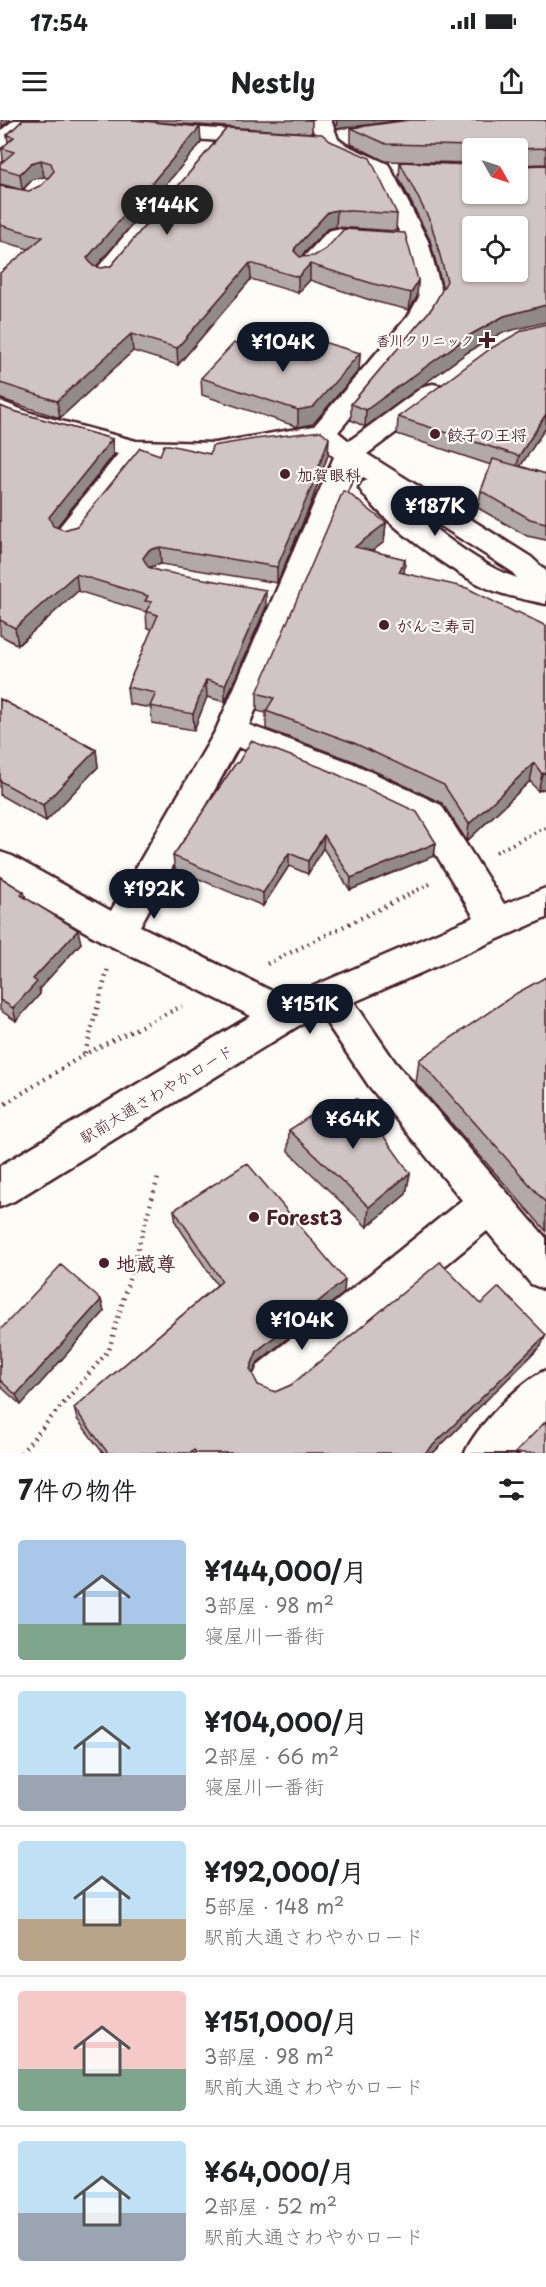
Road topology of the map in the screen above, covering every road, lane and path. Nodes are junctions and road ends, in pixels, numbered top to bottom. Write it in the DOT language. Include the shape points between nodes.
graph roads {
  1 [pos="27,120"];
  2 [pos="184,120"];
  3 [pos="320,120"];
  4 [pos="140,129"];
  5 [pos="164,132"];
  6 [pos="221,135"];
  7 [pos="352,135"];
  8 [pos="281,139"];
  9 [pos="305,141"];
  10 [pos="0,142"];
  11 [pos="328,142"];
  12 [pos="206,153"];
  13 [pos="169,197"];
  14 [pos="416,241"];
  15 [pos="308,266"];
  16 [pos="103,276"];
  17 [pos="451,379"];
  18 [pos="7,420"];
  19 [pos="322,433"];
  20 [pos="136,450"];
  21 [pos="348,455"];
  22 [pos="68,535"];
  23 [pos="546,588"];
  24 [pos="546,594"];
  25 [pos="231,731"];
  26 [pos="0,866"];
  27 [pos="546,902"];
  28 [pos="497,924"];
  29 [pos="118,932"];
  30 [pos="329,995"];
  31 [pos="285,1015"];
  32 [pos="85,1053"];
  33 [pos="159,1174"];
  34 [pos="0,1188"];
  35 [pos="490,1203"];
  36 [pos="546,1270"];
  37 [pos="274,1379"];
  38 [pos="546,1392"];
  39 [pos="21,1453"];
  40 [pos="487,1453"];
  1 -- 10 [label="street"];
  2 -- 5 [label="street"];
  3 -- 11 [label="street"];
  4 -- 5 [label="street"];
  5 -- 6 [label="street"];
  6 -- 8 [label="street"];
  6 -- 12 [label="street"];
  7 -- 11 [label="street"];
  9 -- 11 [label="street"];
  11 -- 14 [label="street" via="338,150 392,170"];
  13 -- 16 [label="street"];
  14 -- 15 [label="street" via="336,236"];
  14 -- 19 [label="street" via="431,297 420,318"];
  17 -- 21 [label="street"];
  18 -- 20 [label="street"];
  19 -- 20 [label="street" via="215,452"];
  19 -- 21 [label="street"];
  20 -- 22 [label="street"];
  21 -- 23 [label="street" via="521,564"];
  21 -- 24 [label="street" via="383,501 459,558 499,582"];
  21 -- 25 [label="street" via="275,596"];
  25 -- 28 [label="street" via="340,772 429,814"];
  25 -- 29 [label="street"];
  26 -- 29 [label="street"];
  27 -- 28 [label="street, 駅前大通さわやかロード"];
  28 -- 30 [label="street, 駅前大通さわやかロード"];
  29 -- 31 [label="street"];
  29 -- 32 [label="path"];
  30 -- 31 [label="street, 駅前大通さわやかロード"];
  30 -- 35 [label="street" via="382,1074"];
  31 -- 34 [label="street, 駅前大通さわやかロード"];
  33 -- 39 [label="path" via="109,1350"];
  35 -- 36 [label="street"];
  35 -- 37 [label="street"];
  38 -- 40 [label="street"];
}
